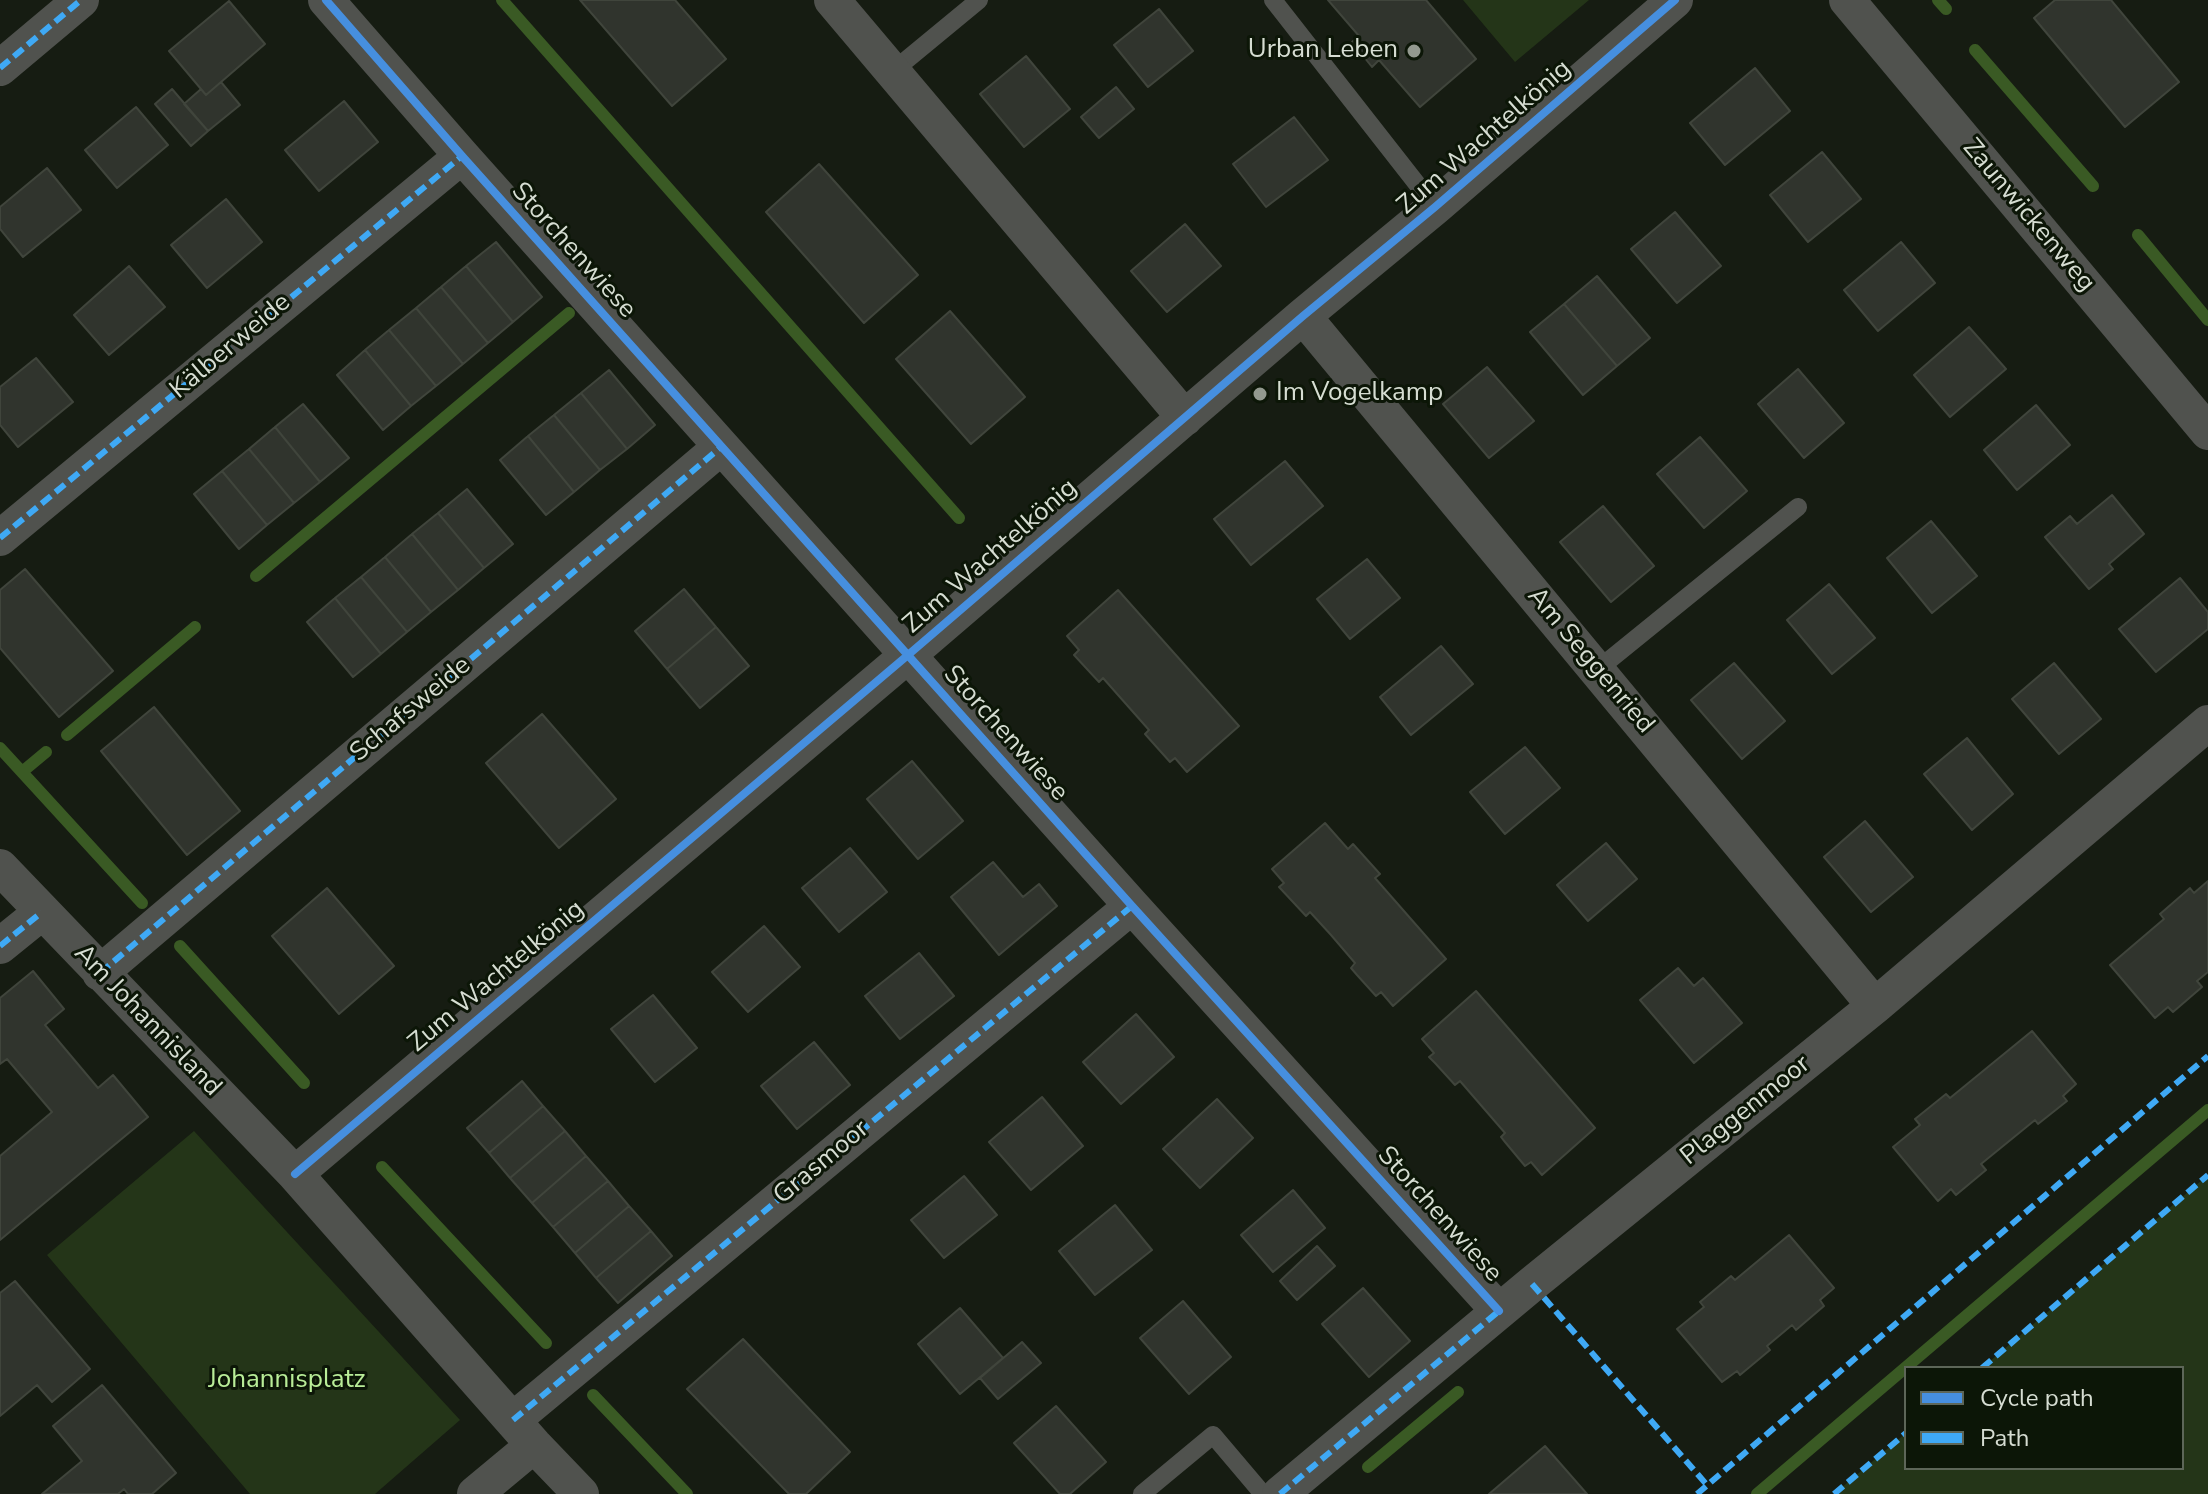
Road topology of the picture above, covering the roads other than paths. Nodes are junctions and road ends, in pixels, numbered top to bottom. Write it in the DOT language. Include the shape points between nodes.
graph roads {
  1 [pos="81,0"];
  2 [pos="326,0"];
  3 [pos="832,0"];
  4 [pos="979,0"];
  5 [pos="1273,0"];
  6 [pos="1675,0"];
  7 [pos="1847,0"];
  8 [pos="0,68"];
  9 [pos="893,71"];
  10 [pos="462,156"];
  11 [pos="1435,207"];
  12 [pos="1303,316"];
  13 [pos="1185,418"];
  14 [pos="2208,432"];
  15 [pos="721,447"];
  16 [pos="1798,507"];
  17 [pos="0,538"];
  18 [pos="908,655"];
  19 [pos="1597,670"];
  20 [pos="2208,723"];
  21 [pos="0,867"];
  22 [pos="1132,906"];
  23 [pos="42,912"];
  24 [pos="0,946"];
  25 [pos="100,973"];
  26 [pos="1875,1006"];
  27 [pos="295,1174"];
  28 [pos="1499,1311"];
  29 [pos="524,1432"];
  30 [pos="475,1494"];
  31 [pos="581,1494"];
  32 [pos="1142,1494"];
  33 [pos="1263,1494"];
  34 [pos="1280,1494"];
  1 -- 8 [label="street"];
  2 -- 10 [label="street, Storchenwiese"];
  3 -- 9 [label="street"];
  4 -- 9 [label="lane"];
  5 -- 11 [label="lane"];
  6 -- 11 [label="street, Zum Wachtelkönig"];
  7 -- 14 [label="street, Zaunwickenweg"];
  9 -- 13 [label="street"];
  10 -- 15 [label="street, Storchenwiese"];
  10 -- 17 [label="street, Kälberweide"];
  11 -- 12 [label="street, Zum Wachtelkönig"];
  12 -- 13 [label="street, Zum Wachtelkönig"];
  12 -- 19 [label="street, Am Seggenried"];
  13 -- 18 [label="street, Zum Wachtelkönig"];
  15 -- 18 [label="street, Storchenwiese"];
  15 -- 25 [label="street, Schafsweide"];
  16 -- 19 [label="lane"];
  18 -- 22 [label="street, Storchenwiese"];
  18 -- 27 [label="street, Zum Wachtelkönig"];
  19 -- 26 [label="street, Am Seggenried"];
  20 -- 26 [label="street, Plaggenmoor"];
  21 -- 23 [label="street, Am Johannisland"];
  22 -- 28 [label="street, Storchenwiese"];
  22 -- 29 [label="street, Grasmoor"];
  23 -- 24 [label="street"];
  23 -- 25 [label="street, Am Johannisland"];
  25 -- 27 [label="street, Am Johannisland"];
  26 -- 28 [label="street, Plaggenmoor"];
  27 -- 29 [label="street"];
  28 -- 34 [label="street, Plaggenmoor"];
  29 -- 30 [label="street"];
  29 -- 31 [label="street"];
  32 -- 33 [label="lane" via="1213,1435"];
}
